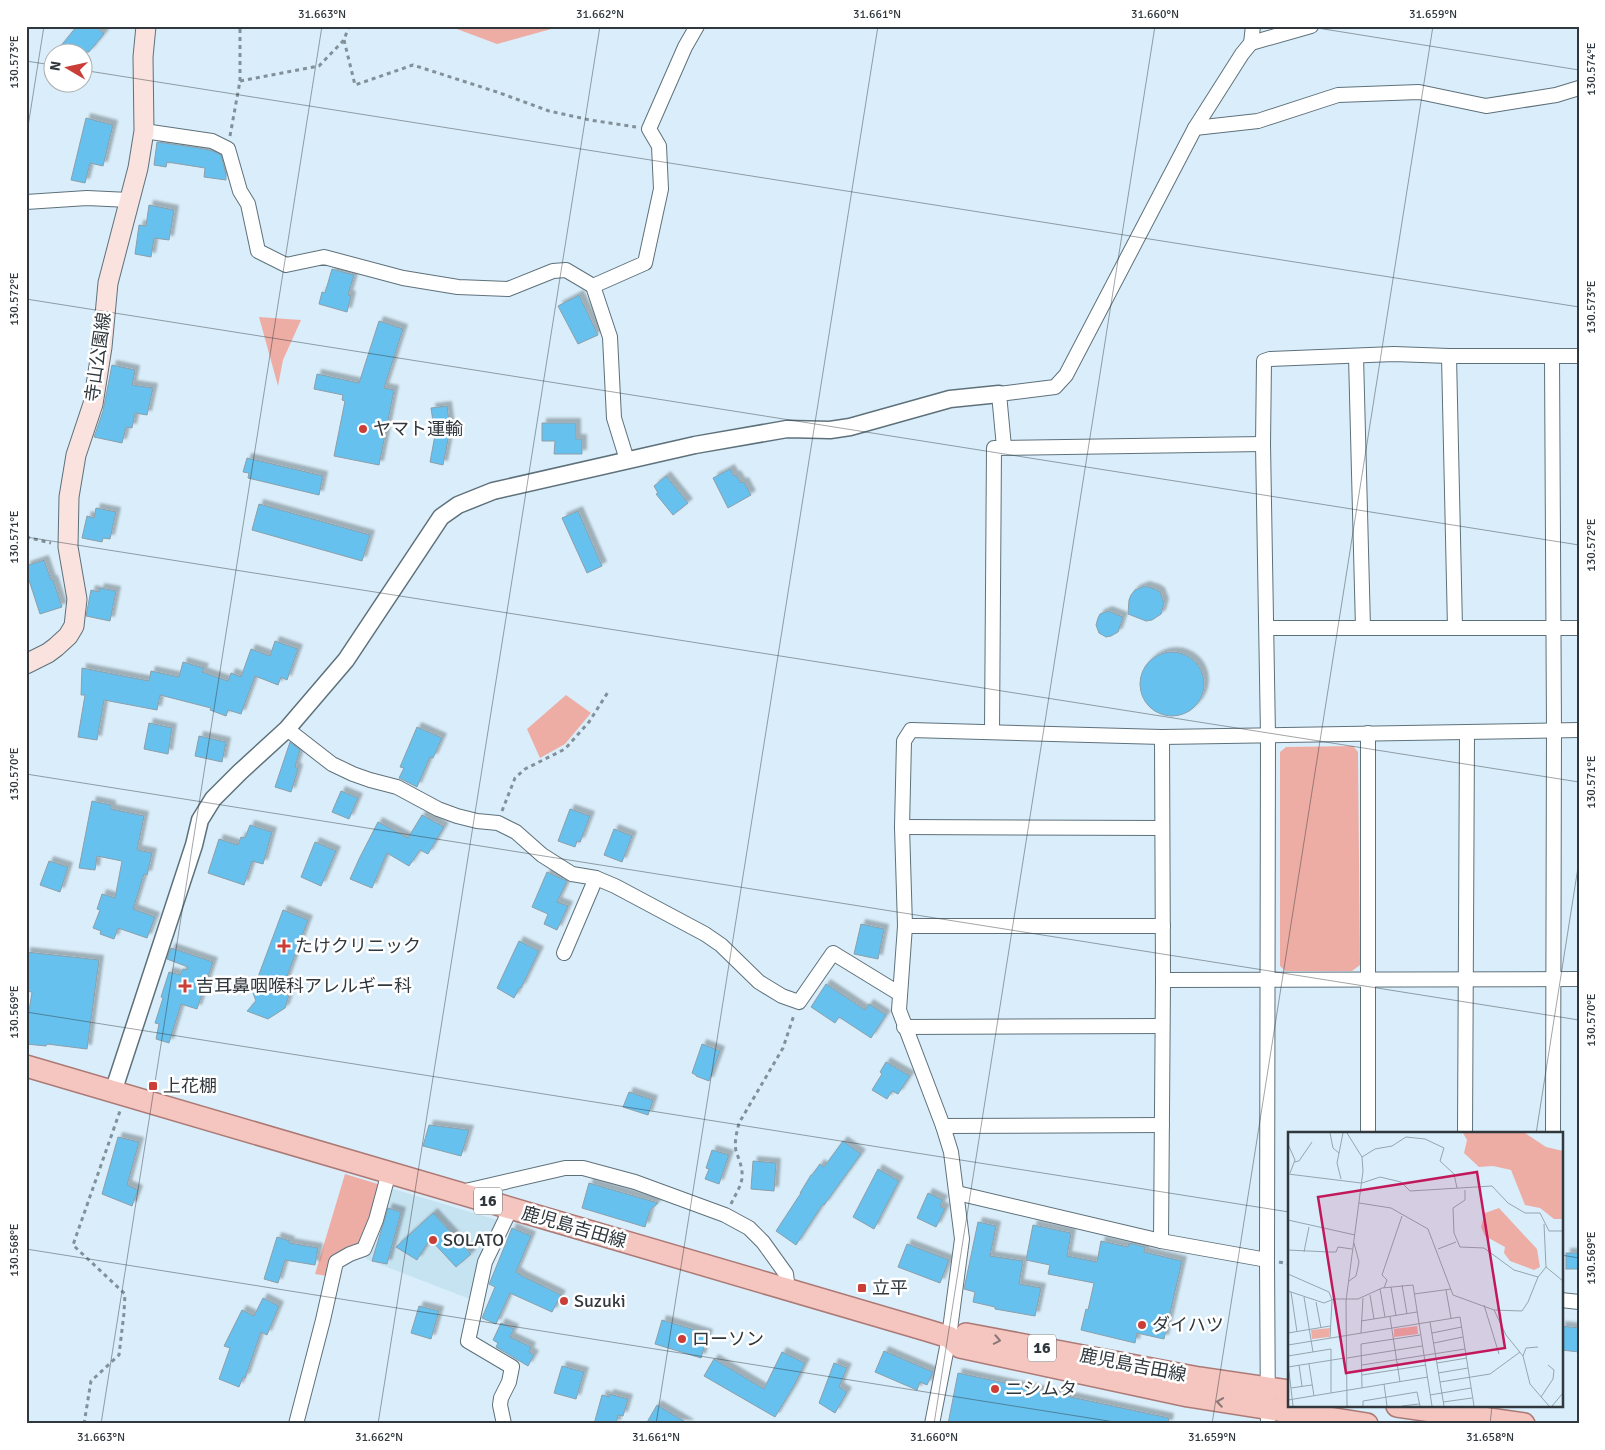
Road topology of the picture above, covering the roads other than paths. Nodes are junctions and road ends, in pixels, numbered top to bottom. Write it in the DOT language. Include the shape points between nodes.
graph roads {
  1 [pos="146,26"];
  2 [pos="697,26"];
  3 [pos="1253,26"];
  4 [pos="1311,26"];
  5 [pos="1251,43"];
  6 [pos="1579,88"];
  7 [pos="1195,128"];
  8 [pos="144,131"];
  9 [pos="129,200"];
  10 [pos="26,202"];
  11 [pos="593,286"];
  12 [pos="1356,356"];
  13 [pos="1449,356"];
  14 [pos="1552,356"];
  15 [pos="1579,356"];
  16 [pos="999,394"];
  17 [pos="1264,444"];
  18 [pos="1004,447"];
  19 [pos="627,460"];
  20 [pos="1268,628"];
  21 [pos="1363,628"];
  22 [pos="1455,628"];
  23 [pos="1553,628"];
  24 [pos="1579,628"];
  25 [pos="26,664"];
  26 [pos="288,729"];
  27 [pos="1554,730"];
  28 [pos="1579,730"];
  29 [pos="992,731"];
  30 [pos="1468,732"];
  31 [pos="1368,733"];
  32 [pos="1268,734"];
  33 [pos="1162,737"];
  34 [pos="902,827"];
  35 [pos="1162,828"];
  36 [pos="596,878"];
  37 [pos="904,926"];
  38 [pos="1163,926"];
  39 [pos="564,953"];
  40 [pos="1268,979"];
  41 [pos="1466,979"];
  42 [pos="1554,979"];
  43 [pos="1579,979"];
  44 [pos="1163,980"];
  45 [pos="1369,980"];
  46 [pos="900,994"];
  47 [pos="1162,1026"];
  48 [pos="904,1027"];
  49 [pos="26,1066"];
  50 [pos="119,1094"];
  51 [pos="1162,1125"];
  52 [pos="943,1126"];
  53 [pos="1368,1132"];
  54 [pos="1465,1132"];
  55 [pos="1553,1132"];
  56 [pos="389,1172"];
  57 [pos="457,1192"];
  58 [pos="957,1193"];
  59 [pos="511,1208"];
  60 [pos="1161,1241"];
  61 [pos="1267,1260"];
  62 [pos="788,1290"];
  63 [pos="1562,1300"];
  64 [pos="1579,1302"];
  65 [pos="949,1337"];
  66 [pos="1268,1388"];
  67 [pos="1288,1391"];
  68 [pos="1425,1408"];
  69 [pos="1467,1411"];
  70 [pos="1268,1417"];
  71 [pos="296,1424"];
  72 [pos="504,1424"];
  73 [pos="932,1424"];
  74 [pos="1367,1424"];
  75 [pos="1524,1424"];
  1 -- 8 [label="main road, 寺山公園線"];
  2 -- 11 [label="street" via="649,129 658,146 661,189 645,263"];
  3 -- 5 [label="street"];
  4 -- 5 [label="street"];
  5 -- 7 [label="street"];
  6 -- 7 [label="street" via="1556,95 1486,106 1419,92 1338,95 1258,121"];
  7 -- 16 [label="street" via="1066,375 1055,387"];
  8 -- 9 [label="main road, 寺山公園線"];
  8 -- 11 [label="street" via="212,141 228,149 240,190 248,204 258,251 286,265 324,257 403,278 508,289 554,271 566,270"];
  9 -- 10 [label="street" via="87,198"];
  9 -- 25 [label="main road, 寺山公園線" via="108,283 93,404 76,455 69,497 68,547 77,599 74,626 56,647"];
  11 -- 19 [label="street" via="610,337 614,418"];
  12 -- 13 [label="street"];
  12 -- 17 [label="street" via="1264,361"];
  12 -- 21 [label="street"];
  13 -- 14 [label="street"];
  13 -- 22 [label="street"];
  14 -- 15 [label="street"];
  14 -- 23 [label="street"];
  16 -- 18 [label="street"];
  16 -- 19 [label="street" via="950,399 850,427 787,429"];
  17 -- 18 [label="street"];
  17 -- 20 [label="street"];
  18 -- 29 [label="street" via="994,448"];
  19 -- 26 [label="street" via="493,491 458,505 441,517 346,660"];
  20 -- 21 [label="street"];
  20 -- 32 [label="street"];
  21 -- 22 [label="street"];
  22 -- 23 [label="street"];
  23 -- 24 [label="street"];
  23 -- 27 [label="street"];
  26 -- 36 [label="street" via="332,764 397,787 457,816 498,823 516,832 542,855 572,874"];
  26 -- 50 [label="street" via="213,799 200,820"];
  27 -- 28 [label="street"];
  27 -- 30 [label="street"];
  27 -- 42 [label="street"];
  29 -- 33 [label="street"];
  29 -- 34 [label="street" via="911,730 904,741"];
  30 -- 31 [label="street"];
  30 -- 41 [label="street"];
  31 -- 32 [label="street"];
  31 -- 45 [label="street"];
  32 -- 33 [label="street"];
  32 -- 40 [label="street"];
  33 -- 35 [label="street"];
  34 -- 35 [label="street"];
  34 -- 37 [label="street"];
  35 -- 38 [label="street"];
  36 -- 39 [label="street"];
  36 -- 46 [label="street" via="706,934 759,982 782,996 799,1002 833,953"];
  37 -- 38 [label="street"];
  37 -- 46 [label="street"];
  38 -- 44 [label="street"];
  40 -- 44 [label="street"];
  40 -- 45 [label="street"];
  40 -- 61 [label="street"];
  41 -- 42 [label="street"];
  41 -- 45 [label="street"];
  41 -- 54 [label="street"];
  42 -- 43 [label="street"];
  42 -- 55 [label="street"];
  44 -- 47 [label="street"];
  45 -- 53 [label="street"];
  46 -- 48 [label="street" via="899,1010"];
  47 -- 48 [label="street"];
  47 -- 51 [label="street"];
  48 -- 52 [label="street"];
  49 -- 50 [label="main road, 鹿児島吉田線 / 16"];
  50 -- 56 [label="main road, 鹿児島吉田線 / 16"];
  51 -- 52 [label="street"];
  51 -- 60 [label="street"];
  52 -- 58 [label="street" via="951,1152"];
  56 -- 57 [label="main road, 鹿児島吉田線 / 16"];
  56 -- 71 [label="street" via="364,1249 336,1262"];
  57 -- 59 [label="main road, 鹿児島吉田線 / 16"];
  57 -- 62 [label="street" via="565,1168 583,1168 635,1182 725,1215 749,1228 786,1274"];
  58 -- 60 [label="street"];
  58 -- 65 [label="street" via="962,1239"];
  59 -- 62 [label="main road, 鹿児島吉田線 / 16"];
  59 -- 72 [label="street" via="485,1262 468,1341 512,1367 509,1382 500,1398"];
  60 -- 61 [label="street"];
  61 -- 66 [label="street"];
  62 -- 65 [label="main road, 鹿児島吉田線 / 16"];
  63 -- 64 [label="street"];
  65 -- 66 [label="main road, 鹿児島吉田線 / 16, one-way" via="962,1334"];
  70 -- 65 [label="main road, 鹿児島吉田線 / 16, one-way" via="966,1349"];
  65 -- 73 [label="street"];
  66 -- 67 [label="main road, 鹿児島吉田線 / 16"];
  66 -- 70 [label="street"];
  68 -- 69 [label="main road"];
  69 -- 75 [label="main road"];
  70 -- 74 [label="main road, 鹿児島吉田線 / 16"];
}
